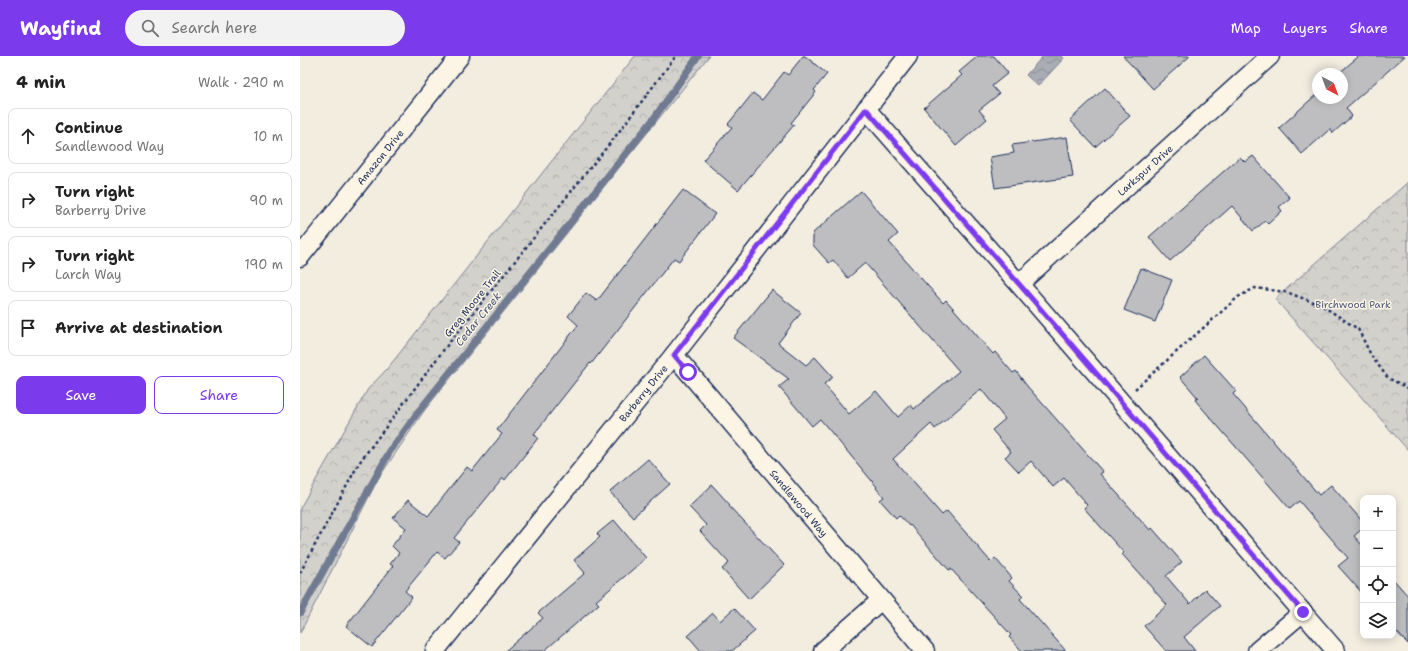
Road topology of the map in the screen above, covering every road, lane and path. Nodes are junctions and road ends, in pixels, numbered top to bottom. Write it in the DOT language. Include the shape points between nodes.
graph roads {
  1 [pos="460,56"];
  2 [pos="676,56"];
  3 [pos="908,56"];
  4 [pos="1270,56"];
  5 [pos="866,109"];
  6 [pos="300,257"];
  7 [pos="1019,284"];
  8 [pos="674,355"];
  9 [pos="1408,388"];
  10 [pos="1120,400"];
  11 [pos="300,573"];
  12 [pos="881,600"];
  13 [pos="1303,612"];
  14 [pos="434,651"];
  15 [pos="823,651"];
  16 [pos="925,651"];
  17 [pos="1258,651"];
  18 [pos="1336,651"];
  1 -- 6 [label="street, Amazon Drive"];
  2 -- 11 [label="path, Greg Moore Trail" via="615,137 446,348 359,463"];
  3 -- 5 [label="street, Barberry Drive"];
  4 -- 7 [label="street, Larkspur Drive"];
  5 -- 7 [label="street"];
  5 -- 8 [label="street, Barberry Drive"];
  7 -- 10 [label="street"];
  8 -- 12 [label="street, Sandlewood Way"];
  8 -- 14 [label="street, Barberry Drive"];
  9 -- 10 [label="path" via="1388,378 1372,357 1358,329 1321,305 1286,292 1255,288 1238,296"];
  10 -- 13 [label="street"];
  12 -- 15 [label="street"];
  12 -- 16 [label="street, Sandlewood Way"];
  13 -- 17 [label="street"];
  13 -- 18 [label="street"];
}
